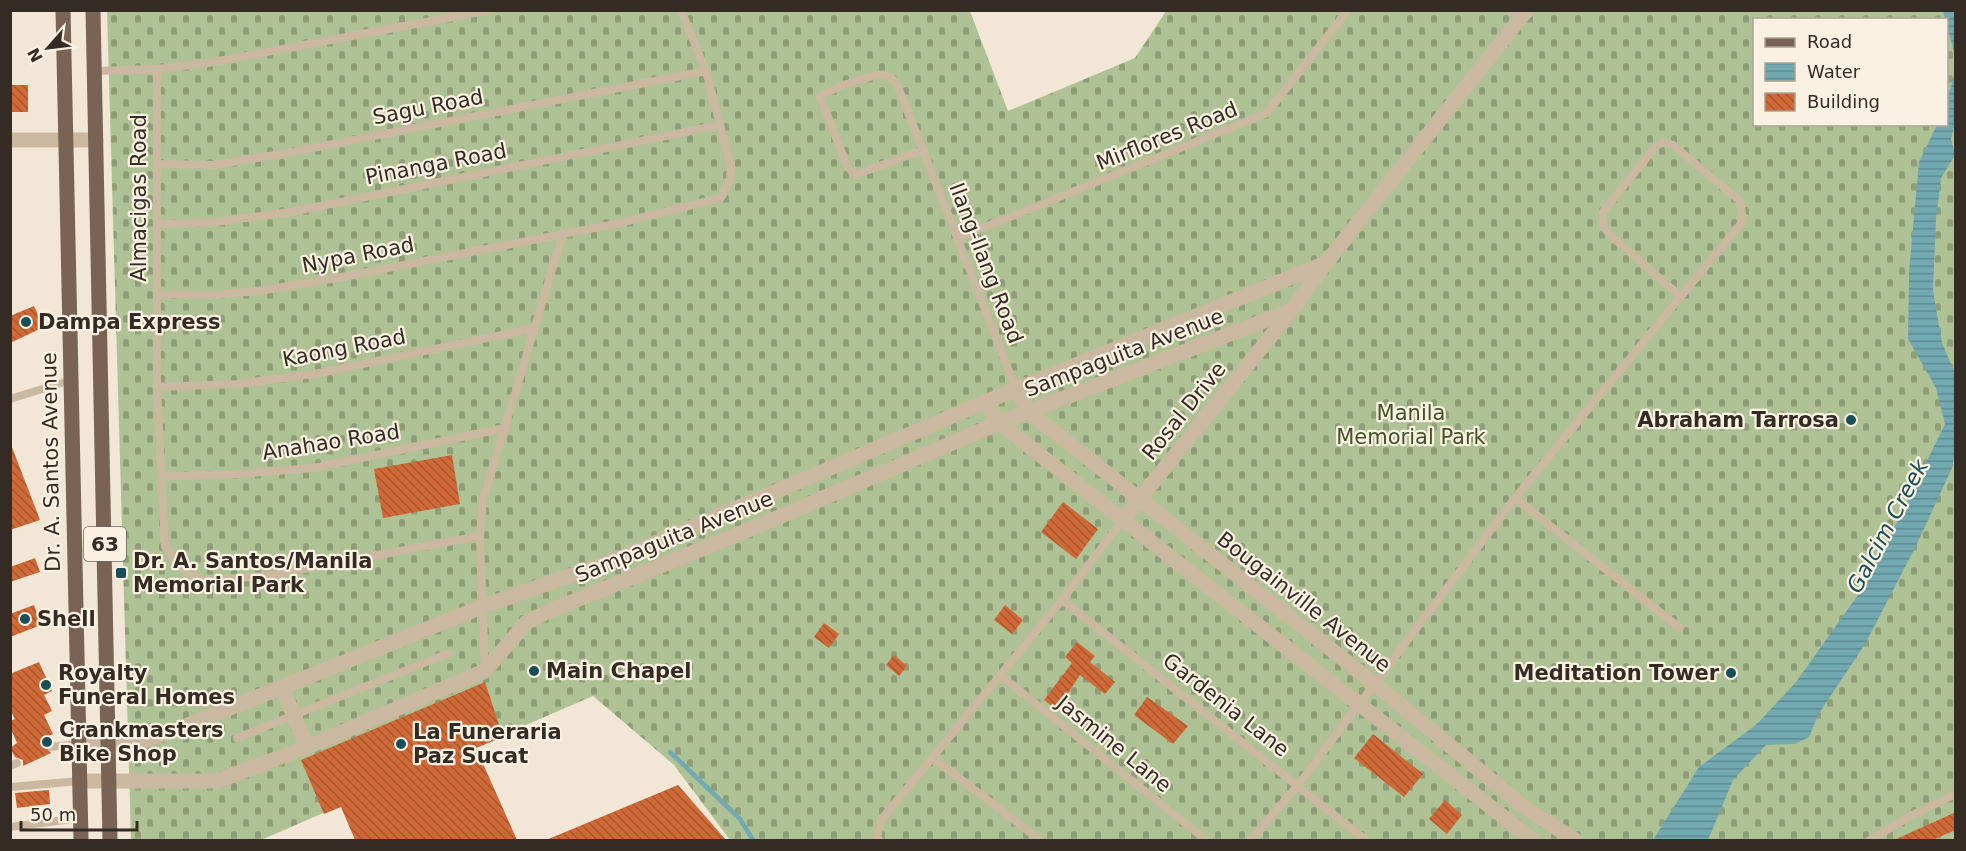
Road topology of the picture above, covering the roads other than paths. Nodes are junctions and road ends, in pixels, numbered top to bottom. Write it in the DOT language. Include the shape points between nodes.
graph roads {
  1 [pos="63,10"];
  2 [pos="93,10"];
  3 [pos="490,10"];
  4 [pos="681,10"];
  5 [pos="1348,10"];
  6 [pos="1519,14"];
  7 [pos="157,69"];
  8 [pos="95,71"];
  9 [pos="706,71"];
  10 [pos="720,125"];
  11 [pos="10,140"];
  12 [pos="96,140"];
  13 [pos="65,141"];
  14 [pos="923,150"];
  15 [pos="156,164"];
  16 [pos="157,224"];
  17 [pos="563,233"];
  18 [pos="958,238"];
  19 [pos="1326,262"];
  20 [pos="157,294"];
  21 [pos="1679,295"];
  22 [pos="1292,310"];
  23 [pos="535,328"];
  24 [pos="71,380"];
  25 [pos="157,387"];
  26 [pos="1016,390"];
  27 [pos="10,399"];
  28 [pos="985,402"];
  29 [pos="1029,412"];
  30 [pos="999,423"];
  31 [pos="505,428"];
  32 [pos="162,476"];
  33 [pos="1515,498"];
  34 [pos="1140,500"];
  35 [pos="1122,521"];
  36 [pos="480,536"];
  37 [pos="657,543"];
  38 [pos="665,564"];
  39 [pos="1062,600"];
  40 [pos="484,606"];
  41 [pos="1680,628"];
  42 [pos="449,653"];
  43 [pos="485,670"];
  44 [pos="1000,675"];
  45 [pos="1375,684"];
  46 [pos="282,687"];
  47 [pos="1358,705"];
  48 [pos="292,716"];
  49 [pos="237,738"];
  50 [pos="108,743"];
  51 [pos="78,744"];
  52 [pos="51,747"];
  53 [pos="307,747"];
  54 [pos="933,758"];
  55 [pos="80,781"];
  56 [pos="109,782"];
  57 [pos="1298,785"];
  58 [pos="10,787"];
  59 [pos="1956,794"];
  60 [pos="81,818"];
  61 [pos="10,827"];
  62 [pos="878,839"];
  63 [pos="81,840"];
  64 [pos="110,840"];
  65 [pos="1040,840"];
  66 [pos="1206,840"];
  67 [pos="1251,840"];
  68 [pos="1366,840"];
  69 [pos="1533,840"];
  70 [pos="1575,840"];
  71 [pos="1870,840"];
  1 -- 13 [label="main road, Dr. A. Santos Avenue / 63"];
  2 -- 8 [label="main road, 63"];
  3 -- 7 [label="lane" via="275,52"];
  4 -- 9 [label="lane"];
  5 -- 18 [label="lane, Mirflores Road" via="1267,113"];
  6 -- 19 [label="street, Rosal Drive"];
  7 -- 8 [label="lane"];
  7 -- 15 [label="lane, Almacigas Road"];
  8 -- 12 [label="main road, 63"];
  9 -- 10 [label="lane"];
  9 -- 15 [label="lane, Sagu Road" via="277,155 214,165"];
  10 -- 16 [label="lane, Pinanga Road" via="291,212 216,222"];
  10 -- 17 [label="lane" via="731,167 730,180 721,198"];
  11 -- 13 [label="street"];
  12 -- 13 [label="street"];
  12 -- 50 [label="main road, 63"];
  13 -- 24 [label="main road, Dr. A. Santos Avenue / 63"];
  14 -- 14 [label="lane, Ilang-Ilang Road" via="896,82 887,75 843,85 820,96 847,166 855,175"];
  14 -- 18 [label="lane, Ilang-Ilang Road"];
  15 -- 16 [label="lane, Almacigas Road"];
  16 -- 20 [label="lane, Almacigas Road"];
  17 -- 20 [label="lane, Nypa Road" via="259,291"];
  17 -- 23 [label="lane"];
  18 -- 26 [label="lane, Ilang-Ilang Road"];
  19 -- 22 [label="street, Rosal Drive"];
  19 -- 26 [label="street, Sampaguita Avenue"];
  20 -- 25 [label="lane, Almacigas Road"];
  21 -- 21 [label="lane" via="1603,225 1602,213 1663,142 1673,145 1740,201 1743,221"];
  21 -- 33 [label="lane"];
  22 -- 29 [label="street, Sampaguita Avenue"];
  22 -- 34 [label="street, Rosal Drive"];
  23 -- 25 [label="lane, Kaong Road" via="315,374 237,384"];
  23 -- 31 [label="lane"];
  24 -- 27 [label="lane"];
  24 -- 51 [label="main road, Dr. A. Santos Avenue / 63"];
  25 -- 32 [label="lane, Almacigas Road"];
  26 -- 28 [label="street, Sampaguita Avenue"];
  26 -- 29 [label="street, Bougainville Avenue"];
  28 -- 30 [label="street"];
  28 -- 37 [label="street, Sampaguita Avenue"];
  29 -- 30 [label="street, Sampaguita Avenue"];
  29 -- 34 [label="street, Bougainville Avenue"];
  30 -- 35 [label="street"];
  30 -- 38 [label="street, Sampaguita Avenue"];
  31 -- 32 [label="lane, Anahao Road" via="314,468 225,476"];
  31 -- 36 [label="lane" via="483,500"];
  32 -- 36 [label="lane, Almacigas Road" via="165,546 187,573 203,580 267,576"];
  33 -- 41 [label="lane"];
  33 -- 45 [label="lane"];
  34 -- 35 [label="street, Rosal Drive"];
  34 -- 45 [label="street, Bougainville Avenue"];
  35 -- 39 [label="lane, Rosal Drive"];
  35 -- 47 [label="street"];
  36 -- 40 [label="lane"];
  37 -- 38 [label="street"];
  37 -- 40 [label="street, Sampaguita Avenue"];
  38 -- 43 [label="street, Sampaguita Avenue" via="527,622"];
  39 -- 44 [label="lane, Rosal Drive"];
  39 -- 57 [label="lane, Gardenia Lane"];
  40 -- 43 [label="lane"];
  40 -- 46 [label="street, Sampaguita Avenue"];
  42 -- 48 [label="lane"];
  43 -- 53 [label="street, Sampaguita Avenue"];
  44 -- 54 [label="lane, Rosal Drive"];
  44 -- 66 [label="lane, Jasmine Lane"];
  45 -- 47 [label="lane"];
  45 -- 70 [label="street, Bougainville Avenue" via="1524,807"];
  46 -- 48 [label="street"];
  46 -- 50 [label="street, Sampaguita Avenue" via="137,742"];
  47 -- 57 [label="lane"];
  47 -- 69 [label="street"];
  48 -- 49 [label="lane"];
  48 -- 53 [label="street"];
  50 -- 51 [label="street, Sampaguita Avenue"];
  50 -- 56 [label="main road, 63"];
  51 -- 52 [label="lane"];
  51 -- 55 [label="main road, Dr. A. Santos Avenue / 63"];
  53 -- 56 [label="street, Sampaguita Avenue" via="218,781"];
  54 -- 62 [label="lane, Rosal Drive" via="881,820"];
  54 -- 65 [label="lane"];
  55 -- 56 [label="street, Sampaguita Avenue"];
  55 -- 58 [label="lane"];
  55 -- 60 [label="main road, Dr. A. Santos Avenue / 63"];
  56 -- 64 [label="main road, 63"];
  57 -- 67 [label="lane"];
  57 -- 68 [label="lane, Gardenia Lane"];
  59 -- 71 [label="lane"];
  60 -- 61 [label="lane"];
  60 -- 63 [label="main road, Dr. A. Santos Avenue / 63"];
}
